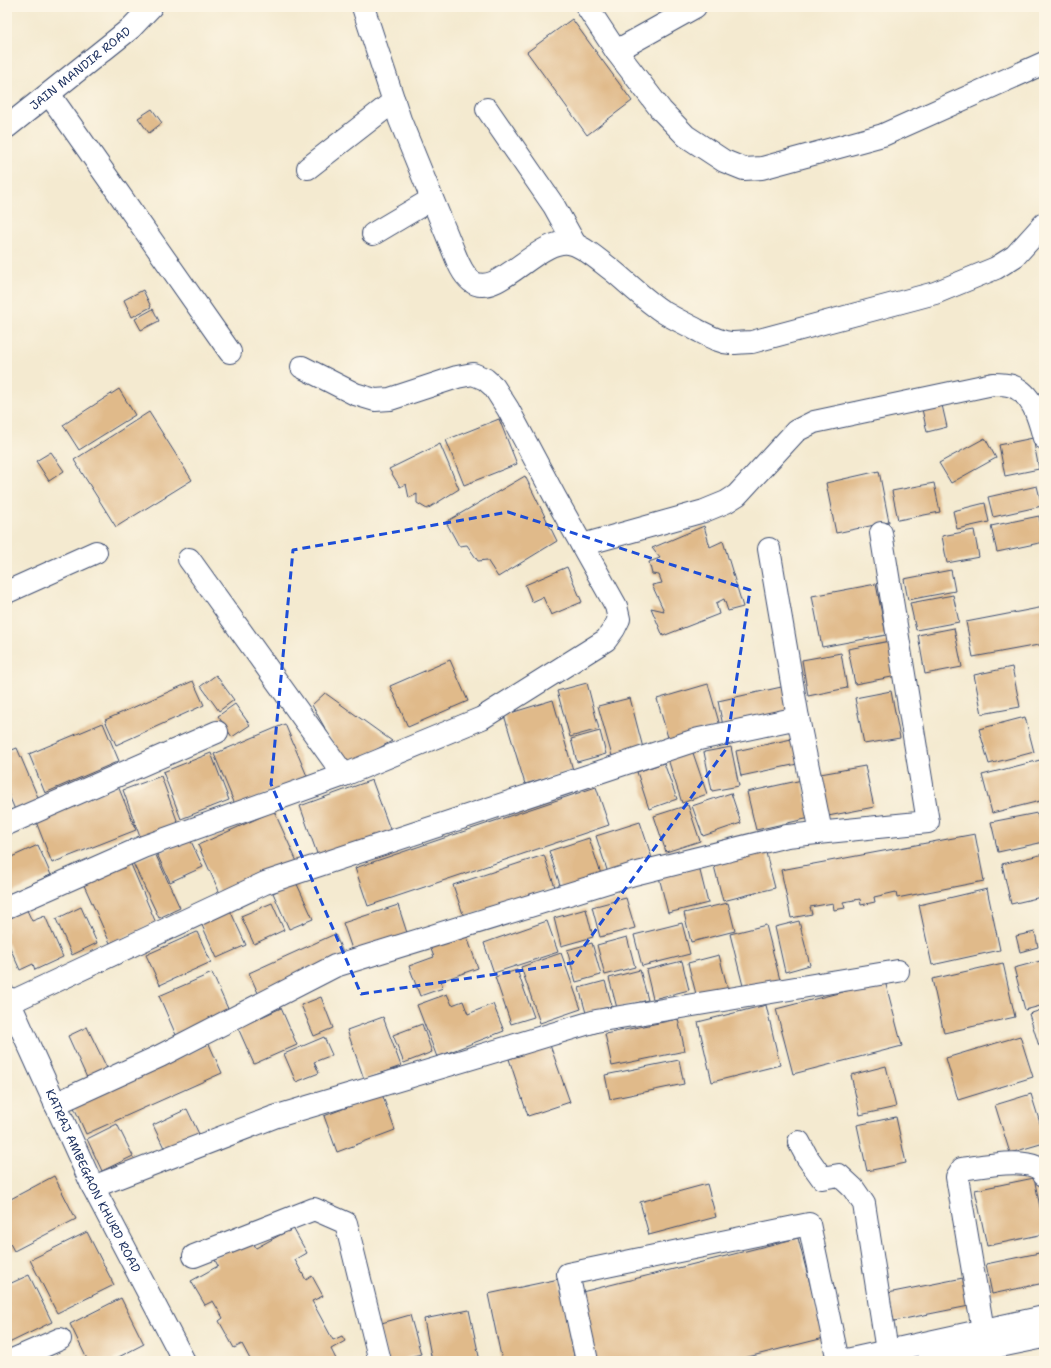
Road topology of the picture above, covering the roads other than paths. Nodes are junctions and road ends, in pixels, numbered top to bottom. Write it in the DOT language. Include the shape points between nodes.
graph roads {
  1 [pos="151,7"];
  2 [pos="363,7"];
  3 [pos="587,7"];
  4 [pos="695,7"];
  5 [pos="616,51"];
  6 [pos="1044,63"];
  7 [pos="49,94"];
  8 [pos="394,101"];
  9 [pos="487,109"];
  10 [pos="7,127"];
  11 [pos="308,168"];
  12 [pos="432,199"];
  13 [pos="1044,224"];
  14 [pos="373,234"];
  15 [pos="575,244"];
  16 [pos="230,352"];
  17 [pos="302,367"];
  18 [pos="1044,438"];
  19 [pos="881,533"];
  20 [pos="582,545"];
  21 [pos="769,549"];
  22 [pos="96,552"];
  23 [pos="189,559"];
  24 [pos="7,592"];
  25 [pos="798,718"];
  26 [pos="217,732"];
  27 [pos="344,775"];
  28 [pos="7,824"];
  29 [pos="821,832"];
  30 [pos="7,906"];
  31 [pos="898,971"];
  32 [pos="8,1000"];
  33 [pos="55,1104"];
  34 [pos="799,1142"];
  35 [pos="1044,1175"];
  36 [pos="93,1187"];
  37 [pos="194,1256"];
  38 [pos="1044,1317"];
  39 [pos="1044,1337"];
  40 [pos="60,1339"];
  41 [pos="984,1347"];
  42 [pos="888,1356"];
  43 [pos="10,1361"];
  44 [pos="184,1361"];
  45 [pos="380,1361"];
  46 [pos="587,1361"];
  47 [pos="838,1361"];
  48 [pos="842,1361"];
  49 [pos="928,1361"];
  1 -- 7 [label="street, JAIN MANDIR ROAD" via="131,28"];
  2 -- 8 [label="street"];
  3 -- 5 [label="street"];
  4 -- 5 [label="street"];
  5 -- 6 [label="street" via="661,110 686,136 724,161 744,169 762,168 883,135"];
  7 -- 10 [label="street, JAIN MANDIR ROAD"];
  7 -- 16 [label="street"];
  8 -- 11 [label="street"];
  8 -- 12 [label="street"];
  9 -- 15 [label="street" via="554,206"];
  12 -- 14 [label="street"];
  12 -- 15 [label="street" via="462,271 470,281 478,285 488,285 498,280 557,243"];
  13 -- 15 [label="street" via="1015,256 996,268 935,293 752,342 730,343 714,339 664,312"];
  17 -- 20 [label="street" via="355,394 375,400 390,399 457,377 473,374 485,379 508,409"];
  18 -- 20 [label="street" via="1034,407 1023,392 1011,386 993,384 814,422 796,431 737,495 726,502 704,511"];
  19 -- 29 [label="street" via="928,822"];
  20 -- 27 [label="street" via="616,606 619,619 606,640 482,718"];
  21 -- 25 [label="street"];
  22 -- 24 [label="street"];
  23 -- 27 [label="street"];
  25 -- 29 [label="street"];
  25 -- 32 [label="street" via="698,739 265,883"];
  26 -- 28 [label="street"];
  27 -- 30 [label="street" via="143,847"];
  29 -- 33 [label="street" via="787,836 634,874 335,966 160,1056"];
  31 -- 36 [label="street" via="596,1021 274,1117"];
  32 -- 33 [label="street, KATRAJ AMBEGAON KHURD ROAD"];
  33 -- 36 [label="street, KATRAJ AMBEGAON KHURD ROAD"];
  34 -- 42 [label="street" via="822,1178 839,1175 853,1188 864,1204"];
  35 -- 41 [label="street" via="1036,1166 1009,1163 962,1169 957,1177"];
  36 -- 44 [label="street, KATRAJ AMBEGAON KHURD ROAD"];
  37 -- 45 [label="street" via="314,1210 346,1223"];
  38 -- 41 [label="street"];
  39 -- 41 [label="street"];
  40 -- 43 [label="street"];
  41 -- 42 [label="street"];
  41 -- 49 [label="street"];
  42 -- 48 [label="street"];
  46 -- 47 [label="street" via="568,1274 809,1224"];
}
